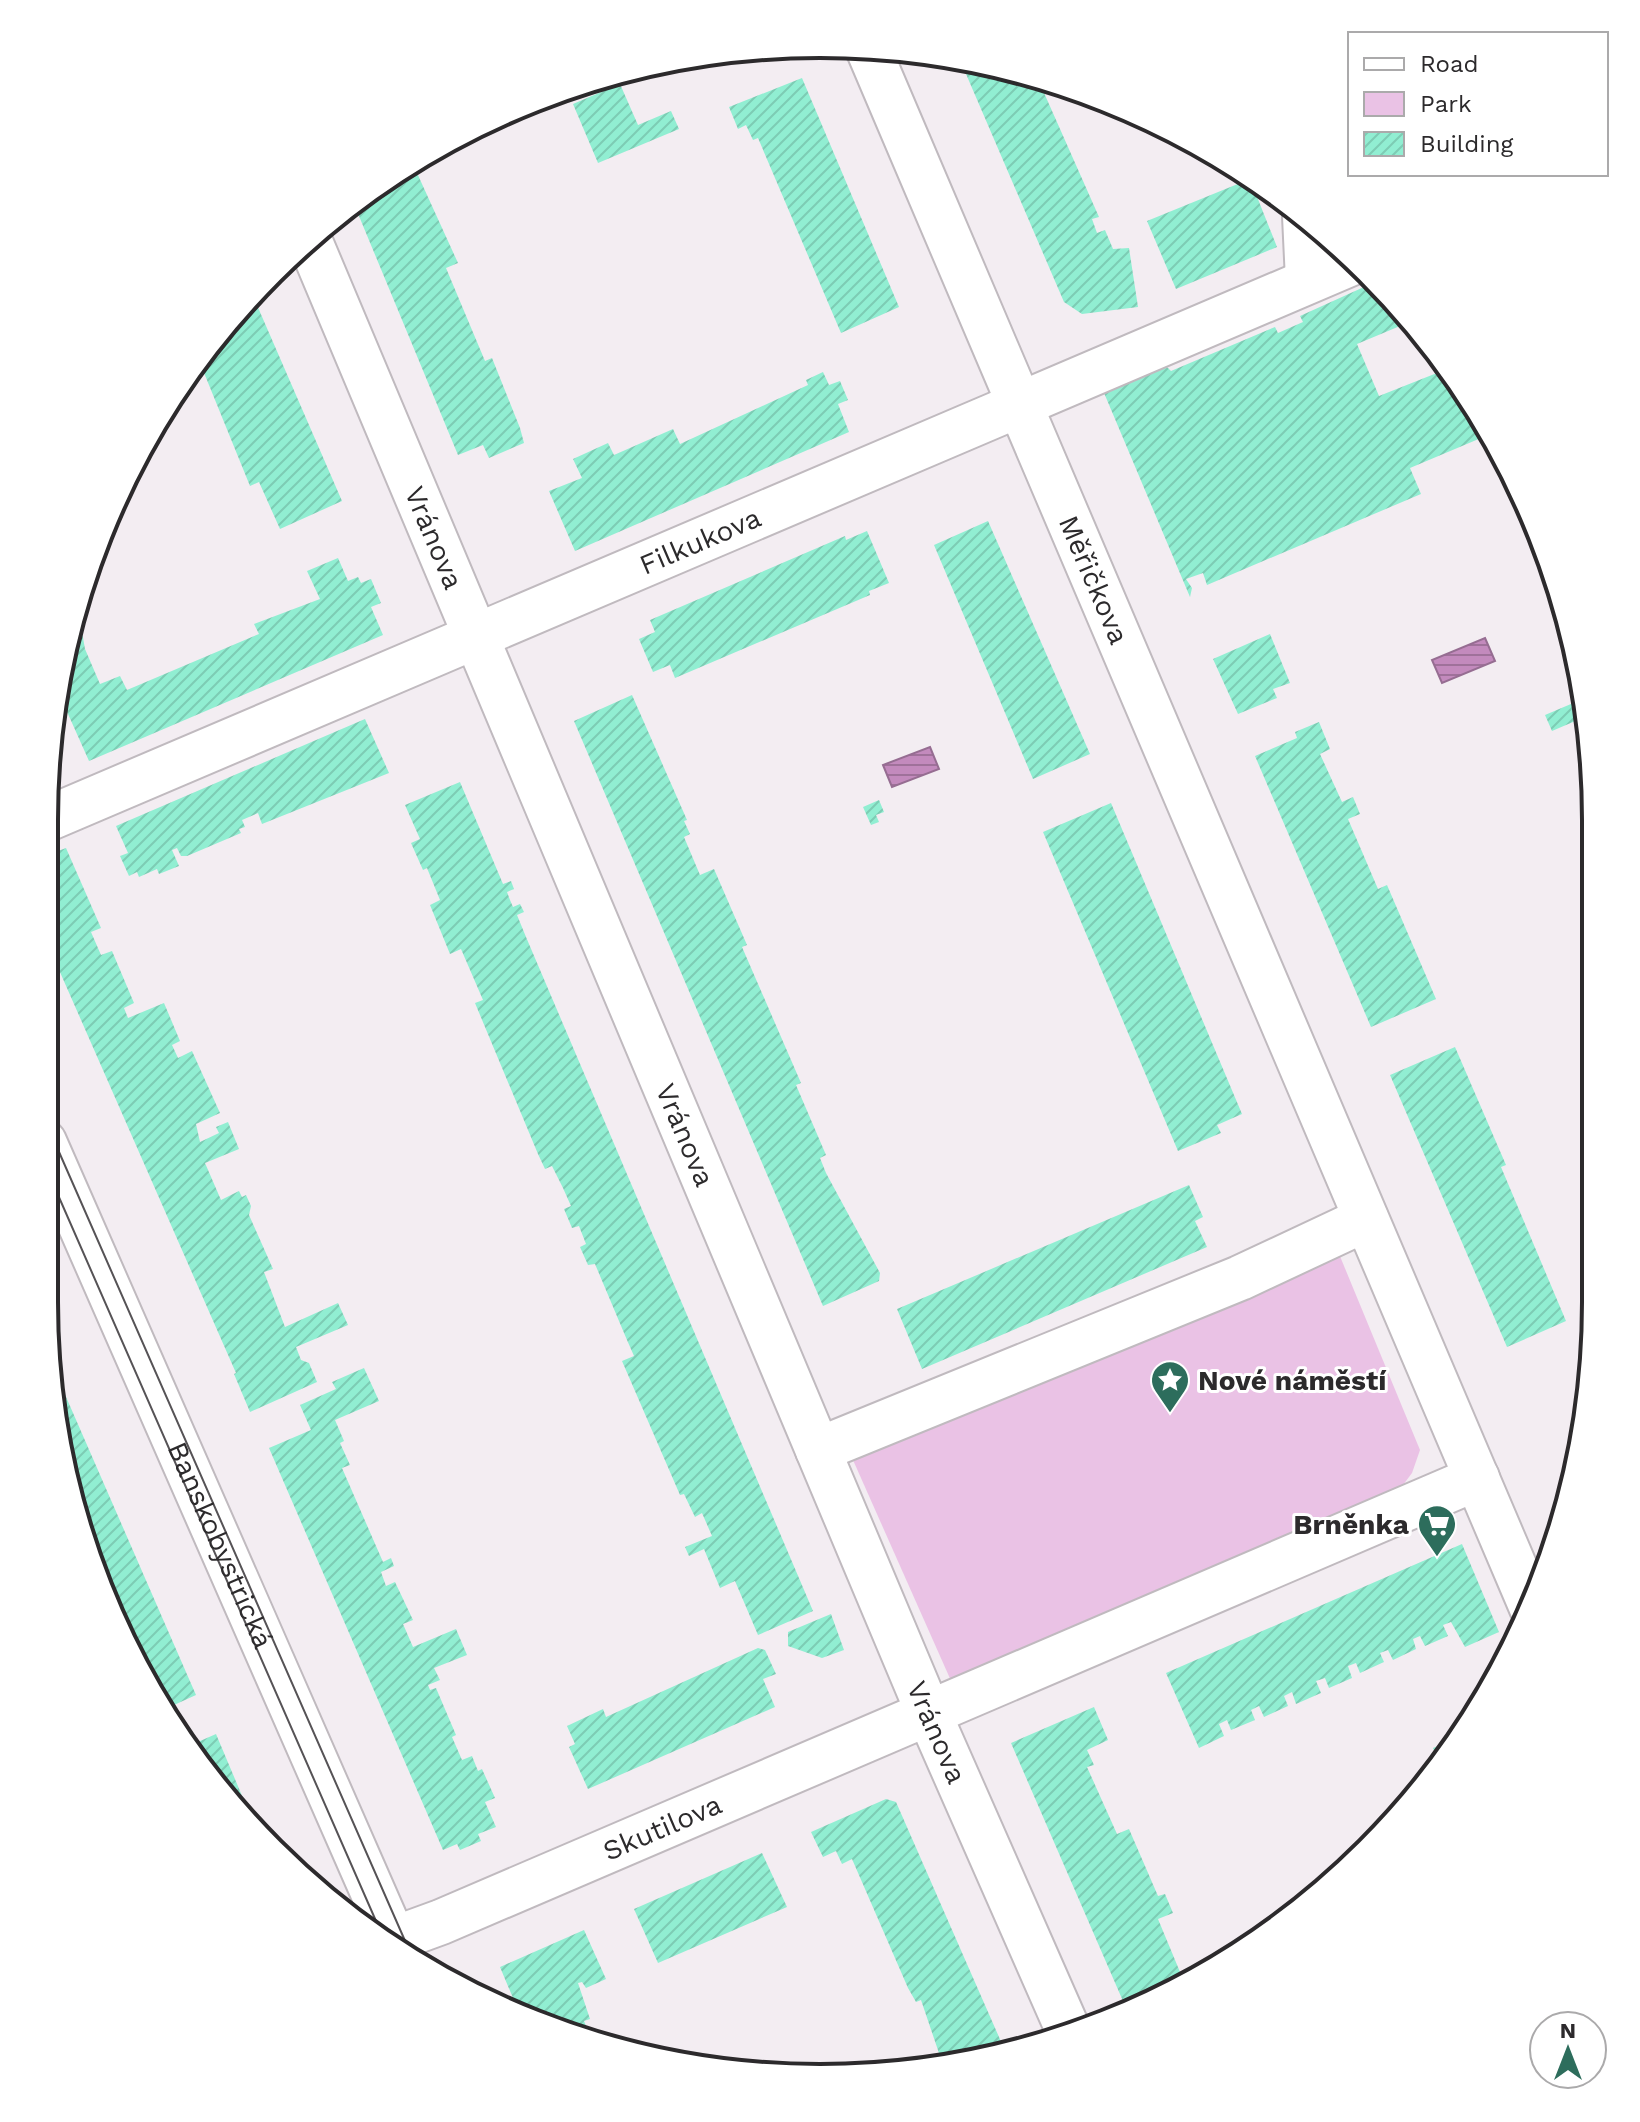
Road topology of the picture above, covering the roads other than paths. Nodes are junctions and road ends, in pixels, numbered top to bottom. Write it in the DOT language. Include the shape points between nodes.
graph roads {
  1 [pos="873,60"];
  2 [pos="1306,233"];
  3 [pos="314,251"];
  4 [pos="1343,266"];
  5 [pos="1308,280"];
  6 [pos="1020,404"];
  7 [pos="476,638"];
  8 [pos="58,814"];
  9 [pos="58,1174"];
  10 [pos="1366,1219"];
  11 [pos="818,1450"];
  12 [pos="1477,1478"];
  13 [pos="1525,1591"];
  14 [pos="929,1714"];
  15 [pos="388,1930"];
  16 [pos="402,1939"];
  17 [pos="1065,2024"];
  1 -- 6 [label="street, Měřičkova"];
  2 -- 5 [label="street"];
  3 -- 7 [label="street, Vránova"];
  4 -- 5 [label="street, Filkukova"];
  5 -- 6 [label="street, Filkukova"];
  6 -- 7 [label="street, Filkukova"];
  6 -- 10 [label="street, Měřičkova"];
  7 -- 8 [label="street, Filkukova"];
  7 -- 11 [label="street, Vránova"];
  9 -- 15 [label="street, Banskobystrická"];
  10 -- 11 [label="street" via="1240,1278"];
  10 -- 12 [label="street"];
  11 -- 14 [label="street, Vránova"];
  12 -- 13 [label="street"];
  12 -- 14 [label="street"];
  14 -- 16 [label="street, Skutilova"];
  14 -- 17 [label="street, Vránova"];
}
